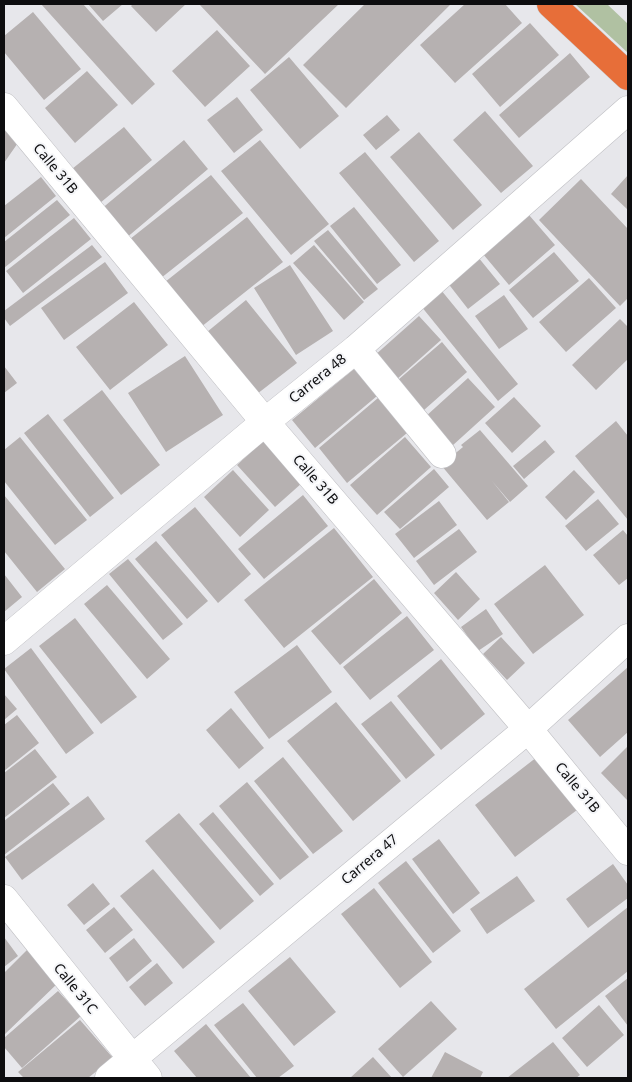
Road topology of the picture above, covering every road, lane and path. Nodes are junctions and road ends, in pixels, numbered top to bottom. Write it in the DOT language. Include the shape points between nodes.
graph roads {
  1 [pos="552,4"];
  2 [pos="628,76"];
  3 [pos="4,107"];
  4 [pos="628,110"];
  5 [pos="356,349"];
  6 [pos="265,422"];
  7 [pos="442,454"];
  8 [pos="628,638"];
  9 [pos="4,641"];
  10 [pos="528,729"];
  11 [pos="628,850"];
  12 [pos="4,899"];
  13 [pos="139,1068"];
  14 [pos="109,1078"];
  1 -- 2 [label="highway"];
  3 -- 6 [label="street, Calle 31B"];
  4 -- 5 [label="street, Carrera 48"];
  5 -- 6 [label="street, Carrera 48"];
  5 -- 7 [label="street"];
  6 -- 9 [label="street, Carrera 48"];
  6 -- 10 [label="street, Calle 31B"];
  8 -- 10 [label="street, Carrera 47"];
  10 -- 11 [label="street, Calle 31B"];
  10 -- 13 [label="street, Carrera 47"];
  12 -- 13 [label="street, Calle 31C"];
  13 -- 14 [label="street, Carrera 47"];
}
